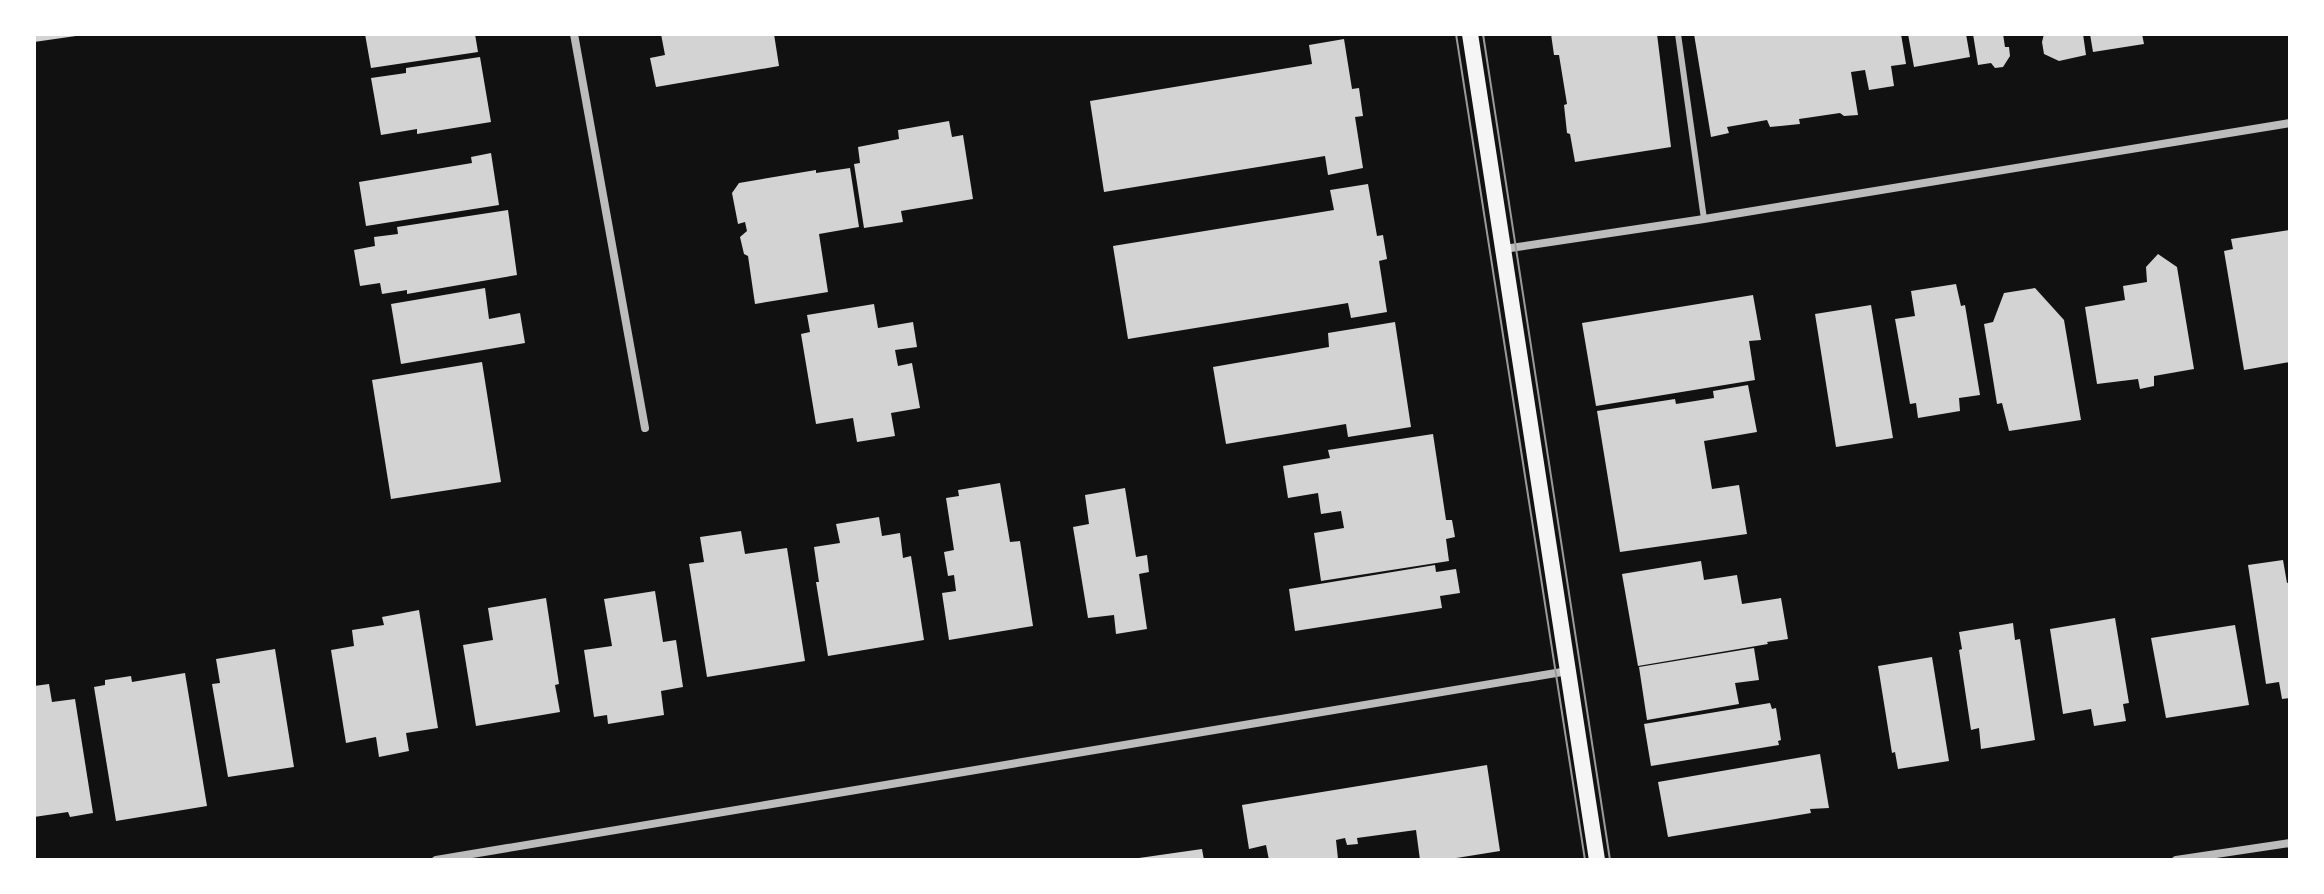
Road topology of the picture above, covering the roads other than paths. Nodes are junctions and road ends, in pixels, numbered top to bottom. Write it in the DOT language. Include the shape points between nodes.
graph roads {
  1 [pos="574,34"];
  2 [pos="1470,34"];
  3 [pos="1678,34"];
  4 [pos="2290,123"];
  5 [pos="1704,219"];
  6 [pos="1504,249"];
  7 [pos="645,428"];
  8 [pos="1569,671"];
  9 [pos="2290,843"];
  10 [pos="436,860"];
  11 [pos="1597,860"];
  12 [pos="2176,860"];
  1 -- 7 [label="street"];
  2 -- 6 [label="main road"];
  3 -- 5 [label="lane"];
  4 -- 5 [label="street"];
  5 -- 6 [label="street"];
  6 -- 8 [label="main road"];
  8 -- 10 [label="street"];
  8 -- 11 [label="main road"];
  9 -- 12 [label="street"];
}
